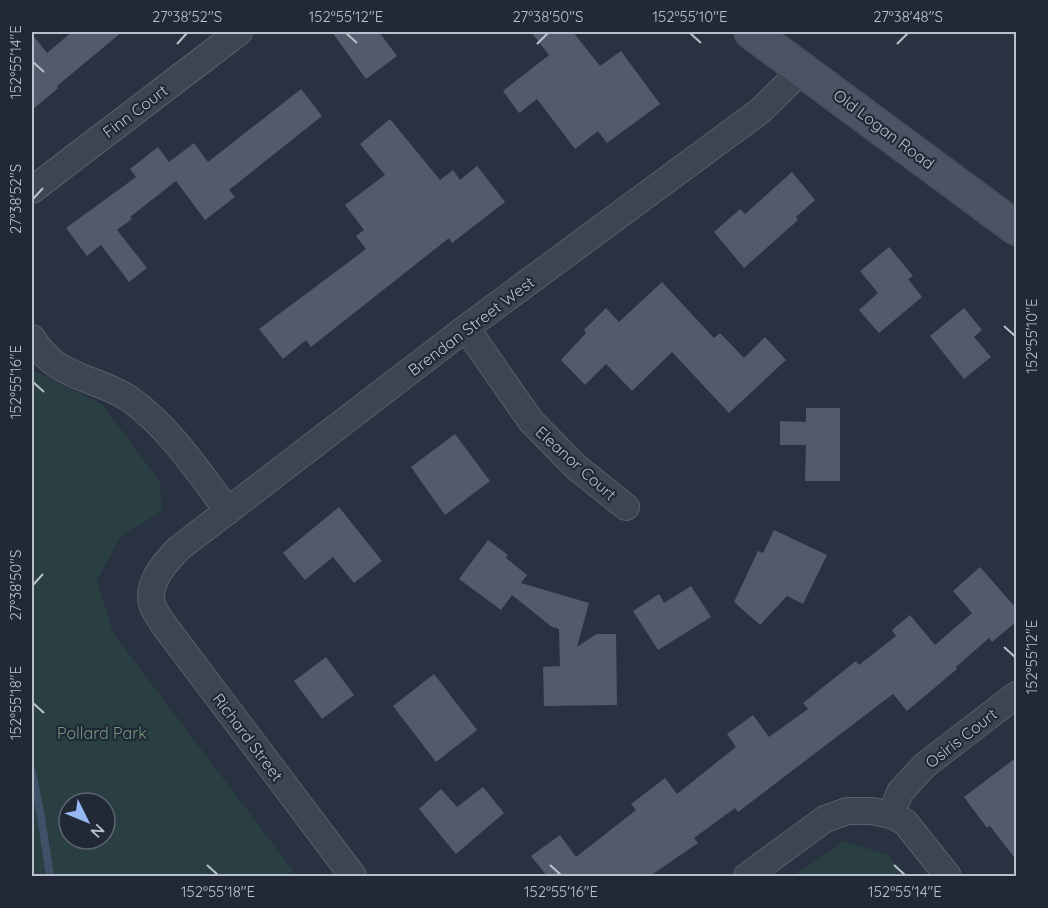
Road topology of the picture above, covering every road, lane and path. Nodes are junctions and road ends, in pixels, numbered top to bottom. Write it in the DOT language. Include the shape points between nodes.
graph roads {
  1 [pos="239,32"];
  2 [pos="751,32"];
  3 [pos="803,69"];
  4 [pos="32,190"];
  5 [pos="1017,228"];
  6 [pos="466,328"];
  7 [pos="32,338"];
  8 [pos="626,507"];
  9 [pos="228,511"];
  10 [pos="152,593"];
  11 [pos="1017,695"];
  12 [pos="891,815"];
  13 [pos="353,876"];
  14 [pos="747,876"];
  15 [pos="948,876"];
  1 -- 4 [label="street, Finn Court"];
  2 -- 3 [label="main road, Old Logan Road"];
  3 -- 5 [label="main road, Old Logan Road"];
  3 -- 6 [label="street, Brendan Street West" via="760,111"];
  6 -- 8 [label="street, Eleanor Court" via="531,421 576,467"];
  6 -- 9 [label="street, Brendan Street West"];
  7 -- 9 [label="street" via="57,365 130,399 156,421"];
  9 -- 10 [label="street, Brendan Street West" via="164,563"];
  10 -- 13 [label="street, Richard Street" via="152,606 164,625"];
  11 -- 12 [label="street, Osiris Court" via="925,765 900,792"];
  12 -- 14 [label="street" via="846,811 825,819"];
  12 -- 15 [label="street" via="905,822"];
}
